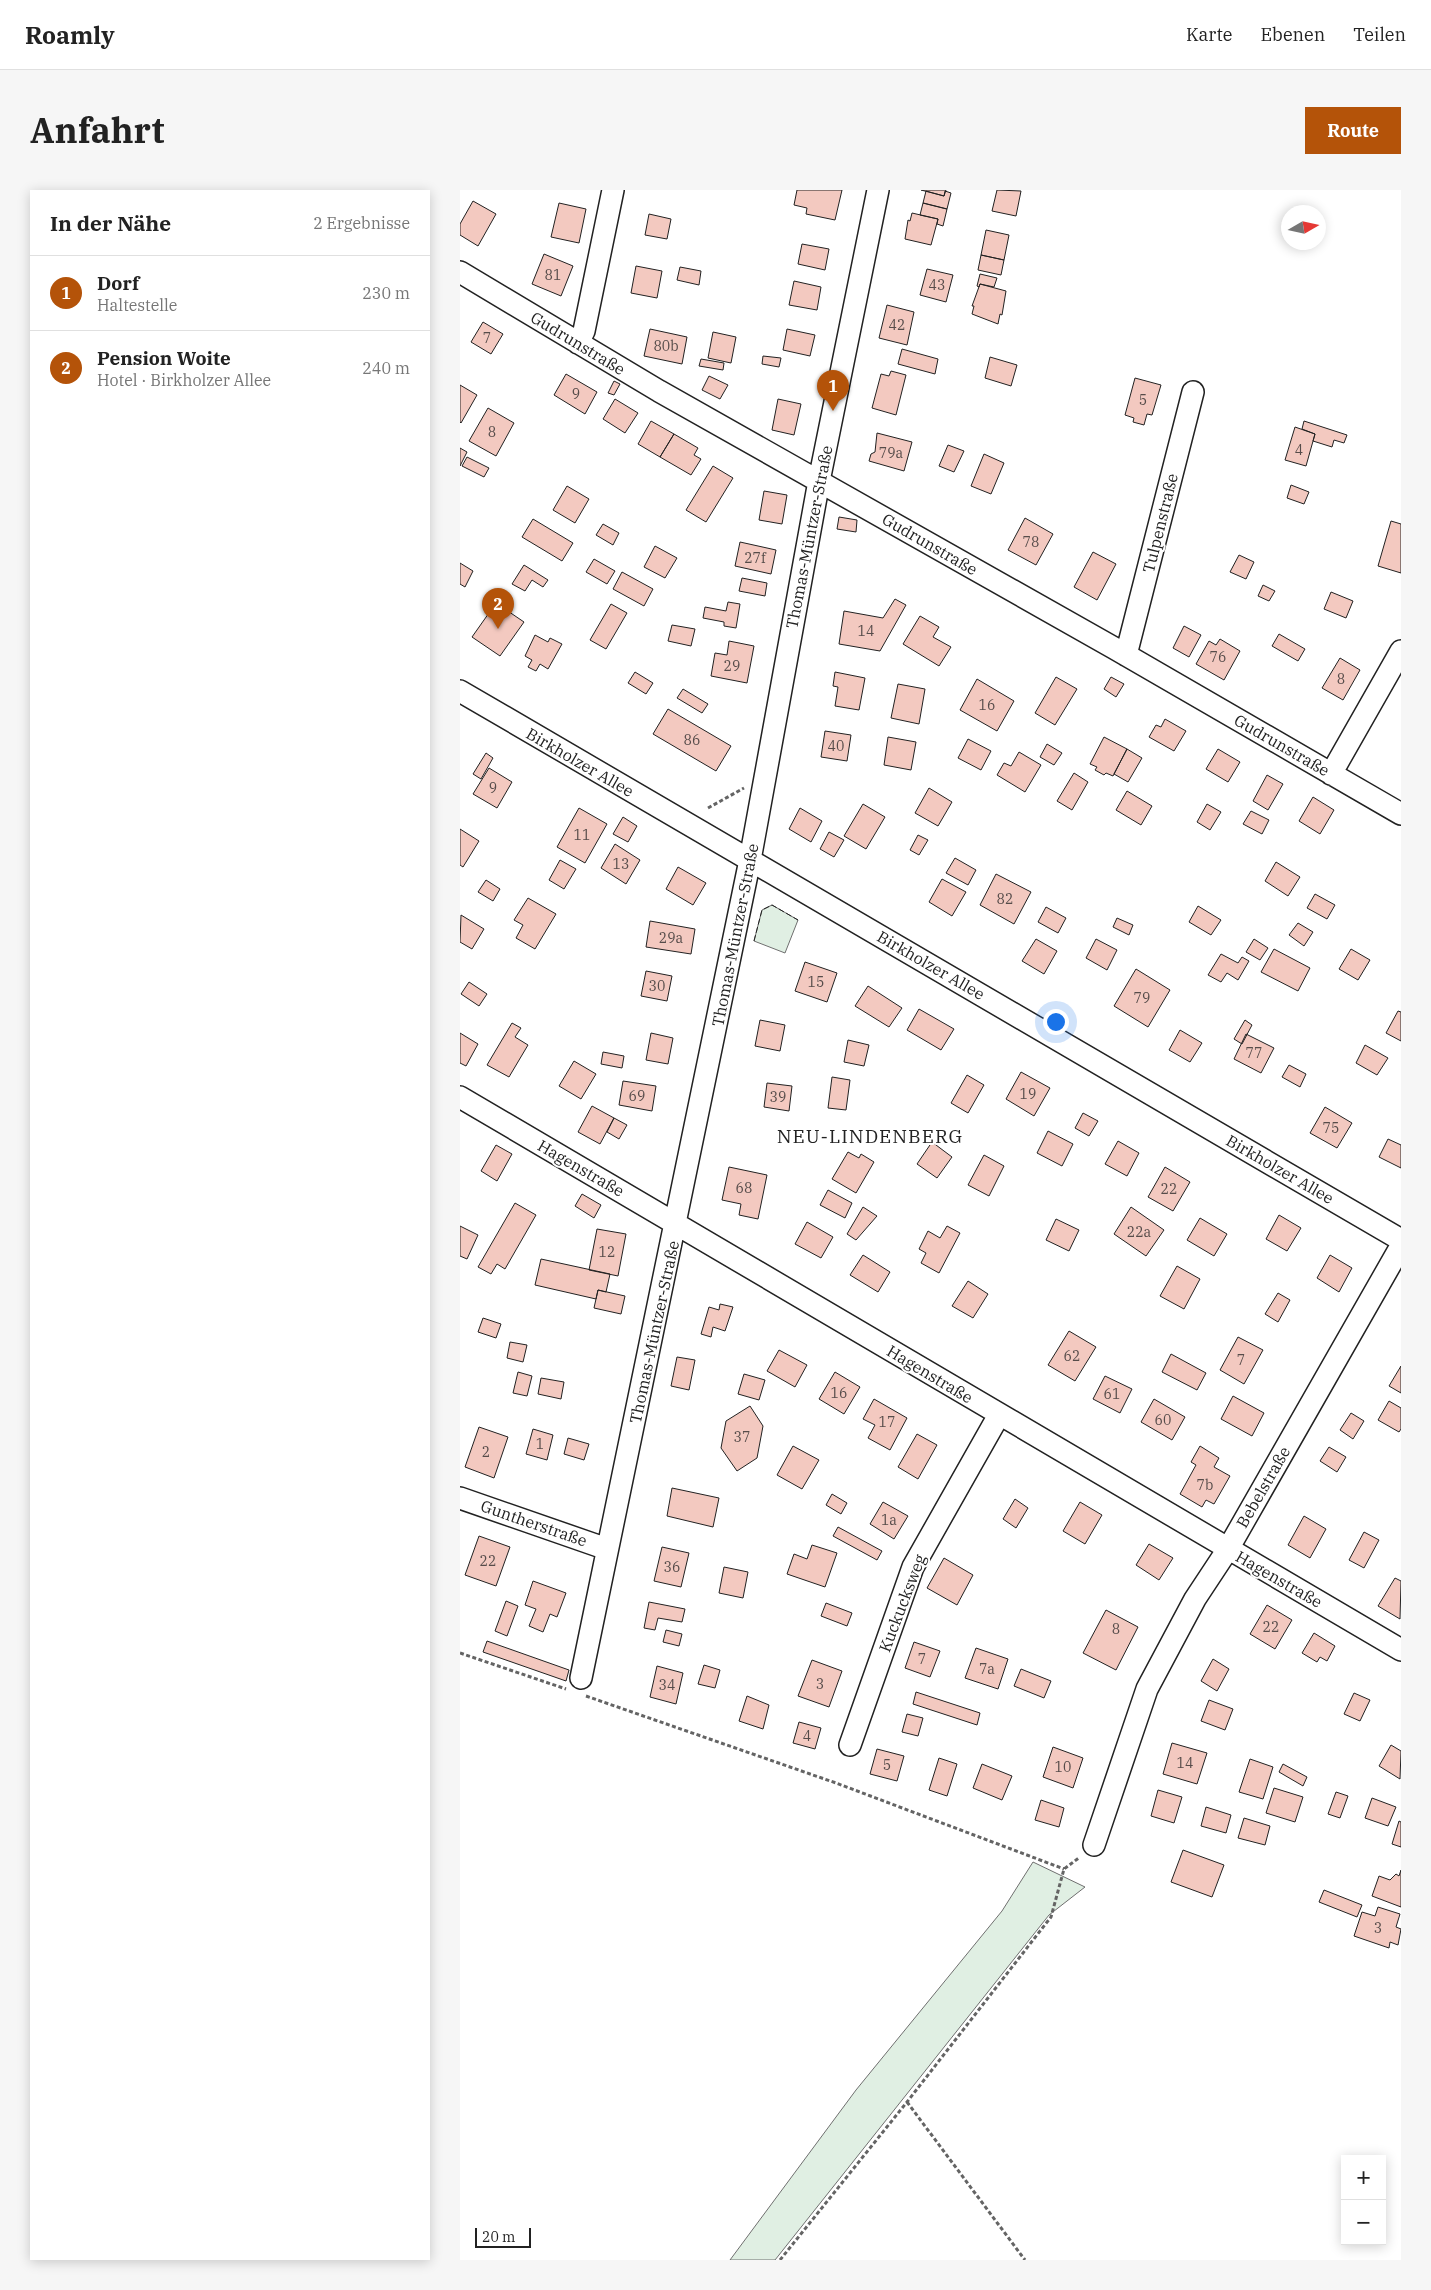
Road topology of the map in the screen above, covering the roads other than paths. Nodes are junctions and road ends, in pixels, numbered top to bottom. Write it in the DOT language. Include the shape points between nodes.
graph roads {
  1 [pos="613,190"];
  2 [pos="878,190"];
  3 [pos="460,272"];
  4 [pos="578,343"];
  5 [pos="1193,392"];
  6 [pos="819,481"];
  7 [pos="1401,651"];
  8 [pos="1126,655"];
  9 [pos="460,691"];
  10 [pos="1331,774"];
  11 [pos="1401,814"];
  12 [pos="750,860"];
  13 [pos="460,1097"];
  14 [pos="676,1224"];
  15 [pos="1401,1240"];
  16 [pos="1401,1246"];
  17 [pos="999,1415"];
  18 [pos="460,1498"];
  19 [pos="608,1549"];
  20 [pos="1228,1549"];
  21 [pos="1401,1650"];
  22 [pos="577,1688"];
  23 [pos="850,1745"];
  24 [pos="1094,1845"];
  1 -- 4 [label="street" via="584,331"];
  2 -- 6 [label="street, Thomas-Müntzer-Straße"];
  3 -- 4 [label="street, Gudrunstraße"];
  4 -- 6 [label="street, Gudrunstraße"];
  5 -- 8 [label="street, Tulpenstraße"];
  6 -- 8 [label="street, Gudrunstraße"];
  6 -- 12 [label="street, Thomas-Müntzer-Straße"];
  7 -- 10 [label="street"];
  8 -- 10 [label="street, Gudrunstraße"];
  9 -- 12 [label="street, Birkholzer Allee"];
  10 -- 11 [label="street, Gudrunstraße"];
  12 -- 14 [label="street, Thomas-Müntzer-Straße"];
  12 -- 15 [label="street, Birkholzer Allee"];
  13 -- 14 [label="street, Hagenstraße"];
  14 -- 17 [label="street, Hagenstraße"];
  14 -- 19 [label="street, Thomas-Müntzer-Straße"];
  16 -- 20 [label="street, Bebelstraße"];
  17 -- 20 [label="street, Hagenstraße"];
  17 -- 23 [label="street, Kuckucksweg" via="913,1567"];
  18 -- 19 [label="street, Guntherstraße"];
  19 -- 22 [label="street, Thomas-Müntzer-Straße"];
  20 -- 21 [label="street, Hagenstraße"];
  20 -- 24 [label="street, Bebelstraße" via="1195,1599 1147,1689"];
}
